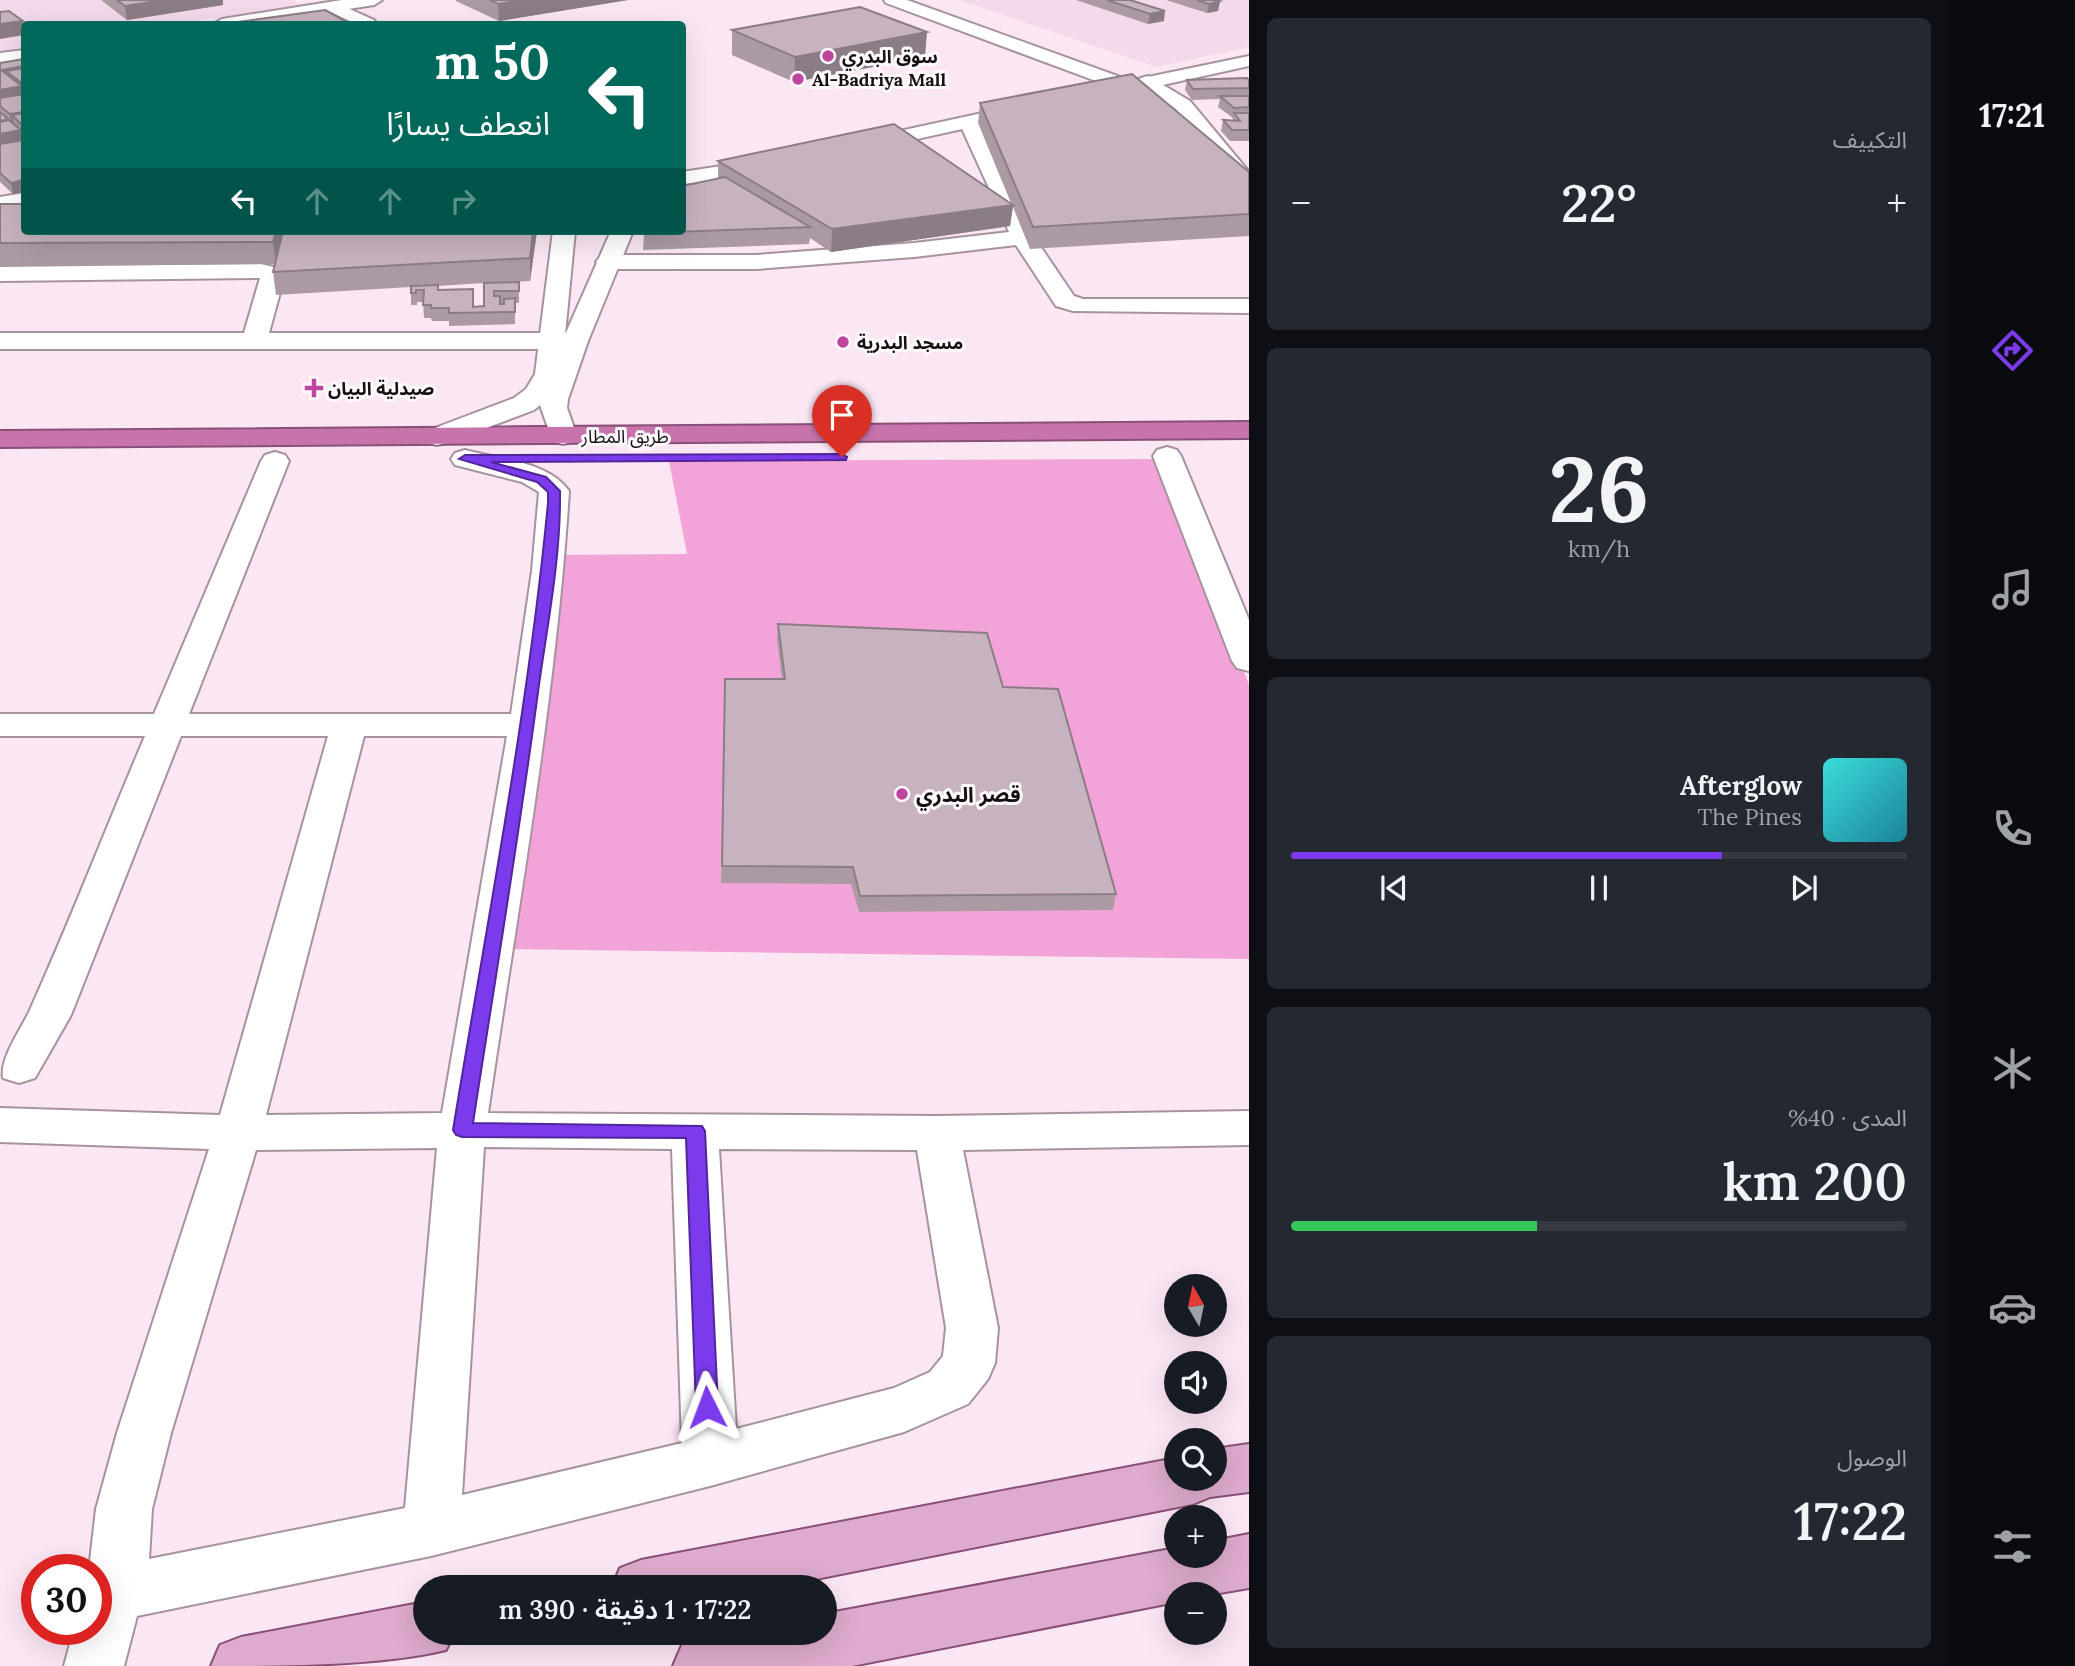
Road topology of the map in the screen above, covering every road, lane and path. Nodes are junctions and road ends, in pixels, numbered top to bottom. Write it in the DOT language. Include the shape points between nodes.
graph roads {
  1 [pos="374,0"];
  2 [pos="892,0"];
  3 [pos="327,4"];
  4 [pos="238,21"];
  5 [pos="362,21"];
  6 [pos="21,55"];
  7 [pos="0,58"];
  8 [pos="1249,61"];
  9 [pos="1148,82"];
  10 [pos="1127,86"];
  11 [pos="1074,98"];
  12 [pos="1048,104"];
  13 [pos="969,122"];
  14 [pos="839,150"];
  15 [pos="786,161"];
  16 [pos="1245,176"];
  17 [pos="686,183"];
  18 [pos="21,200"];
  19 [pos="0,204"];
  20 [pos="0,218"];
  21 [pos="21,219"];
  22 [pos="564,235"];
  23 [pos="620,235"];
  24 [pos="1023,237"];
  25 [pos="608,262"];
  26 [pos="0,274"];
  27 [pos="1249,306"];
  28 [pos="0,341"];
  29 [pos="563,341"];
  30 [pos="254,342"];
  31 [pos="1249,430"];
  32 [pos="563,436"];
  33 [pos="0,439"];
  34 [pos="451,448"];
  35 [pos="1167,456"];
  36 [pos="1249,456"];
  37 [pos="275,461"];
  38 [pos="0,462"];
  39 [pos="1249,661"];
  40 [pos="0,725"];
  41 [pos="168,725"];
  42 [pos="527,725"];
  43 [pos="348,727"];
  44 [pos="9,1060"];
  45 [pos="0,1111"];
  46 [pos="0,1125"];
  47 [pos="1249,1128"];
  48 [pos="462,1130"];
  49 [pos="695,1131"];
  50 [pos="238,1133"];
  51 [pos="937,1133"];
  52 [pos="710,1462"];
  53 [pos="1249,1468"];
  54 [pos="1227,1472"];
  55 [pos="1164,1485"];
  56 [pos="430,1530"];
  57 [pos="1249,1561"];
  58 [pos="702,1575"];
  59 [pos="113,1593"];
  60 [pos="413,1632"];
  61 [pos="94,1666"];
  62 [pos="241,1666"];
  63 [pos="703,1666"];
  1 -- 3 [label="street"];
  2 -- 10 [label="street"];
  3 -- 4 [label="street"];
  3 -- 5 [label="street"];
  6 -- 7 [label="street"];
  8 -- 9 [label="street"];
  9 -- 10 [label="street"];
  9 -- 16 [label="street" via="1183,105"];
  10 -- 11 [label="street"];
  12 -- 13 [label="street"];
  13 -- 14 [label="street"];
  13 -- 24 [label="street"];
  15 -- 17 [label="street"];
  18 -- 19 [label="street"];
  20 -- 21 [label="street"];
  22 -- 29 [label="street"];
  23 -- 25 [label="street"];
  24 -- 25 [label="street" via="756,262"];
  24 -- 27 [label="street" via="1065,301 1082,306"];
  25 -- 29 [label="street"];
  26 -- 30 [label="street" via="270,273"];
  28 -- 30 [label="street"];
  29 -- 30 [label="street"];
  29 -- 32 [label="street" via="553,408"];
  29 -- 34 [label="street" via="537,394"];
  31 -- 32 [label="highway, طريق المطار"];
  32 -- 34 [label="highway, طريق المطار"];
  33 -- 34 [label="highway, طريق المطار"];
  34 -- 35 [label="highway, طريق المطار"];
  34 -- 37 [label="highway, طريق المطار"];
  34 -- 42 [label="street" via="532,476 554,491"];
  35 -- 36 [label="highway, طريق المطار"];
  35 -- 39 [label="street"];
  37 -- 38 [label="highway, طريق المطار"];
  37 -- 41 [label="street"];
  40 -- 41 [label="street"];
  41 -- 43 [label="street"];
  41 -- 44 [label="street" via="49,1015"];
  42 -- 43 [label="street"];
  42 -- 48 [label="street"];
  43 -- 50 [label="street"];
  44 -- 45 [label="street"];
  46 -- 50 [label="street"];
  47 -- 51 [label="street"];
  48 -- 49 [label="street"];
  48 -- 50 [label="street"];
  48 -- 56 [label="street"];
  49 -- 51 [label="street"];
  49 -- 52 [label="street"];
  50 -- 59 [label="street" via="144,1433 124,1509"];
  51 -- 52 [label="street" via="971,1328 969,1363 949,1388 904,1409"];
  52 -- 56 [label="street"];
  53 -- 54 [label="main road"];
  55 -- 58 [label="main road"];
  56 -- 59 [label="street"];
  57 -- 63 [label="main road"];
  59 -- 61 [label="street"];
  60 -- 62 [label="main road"];
}
